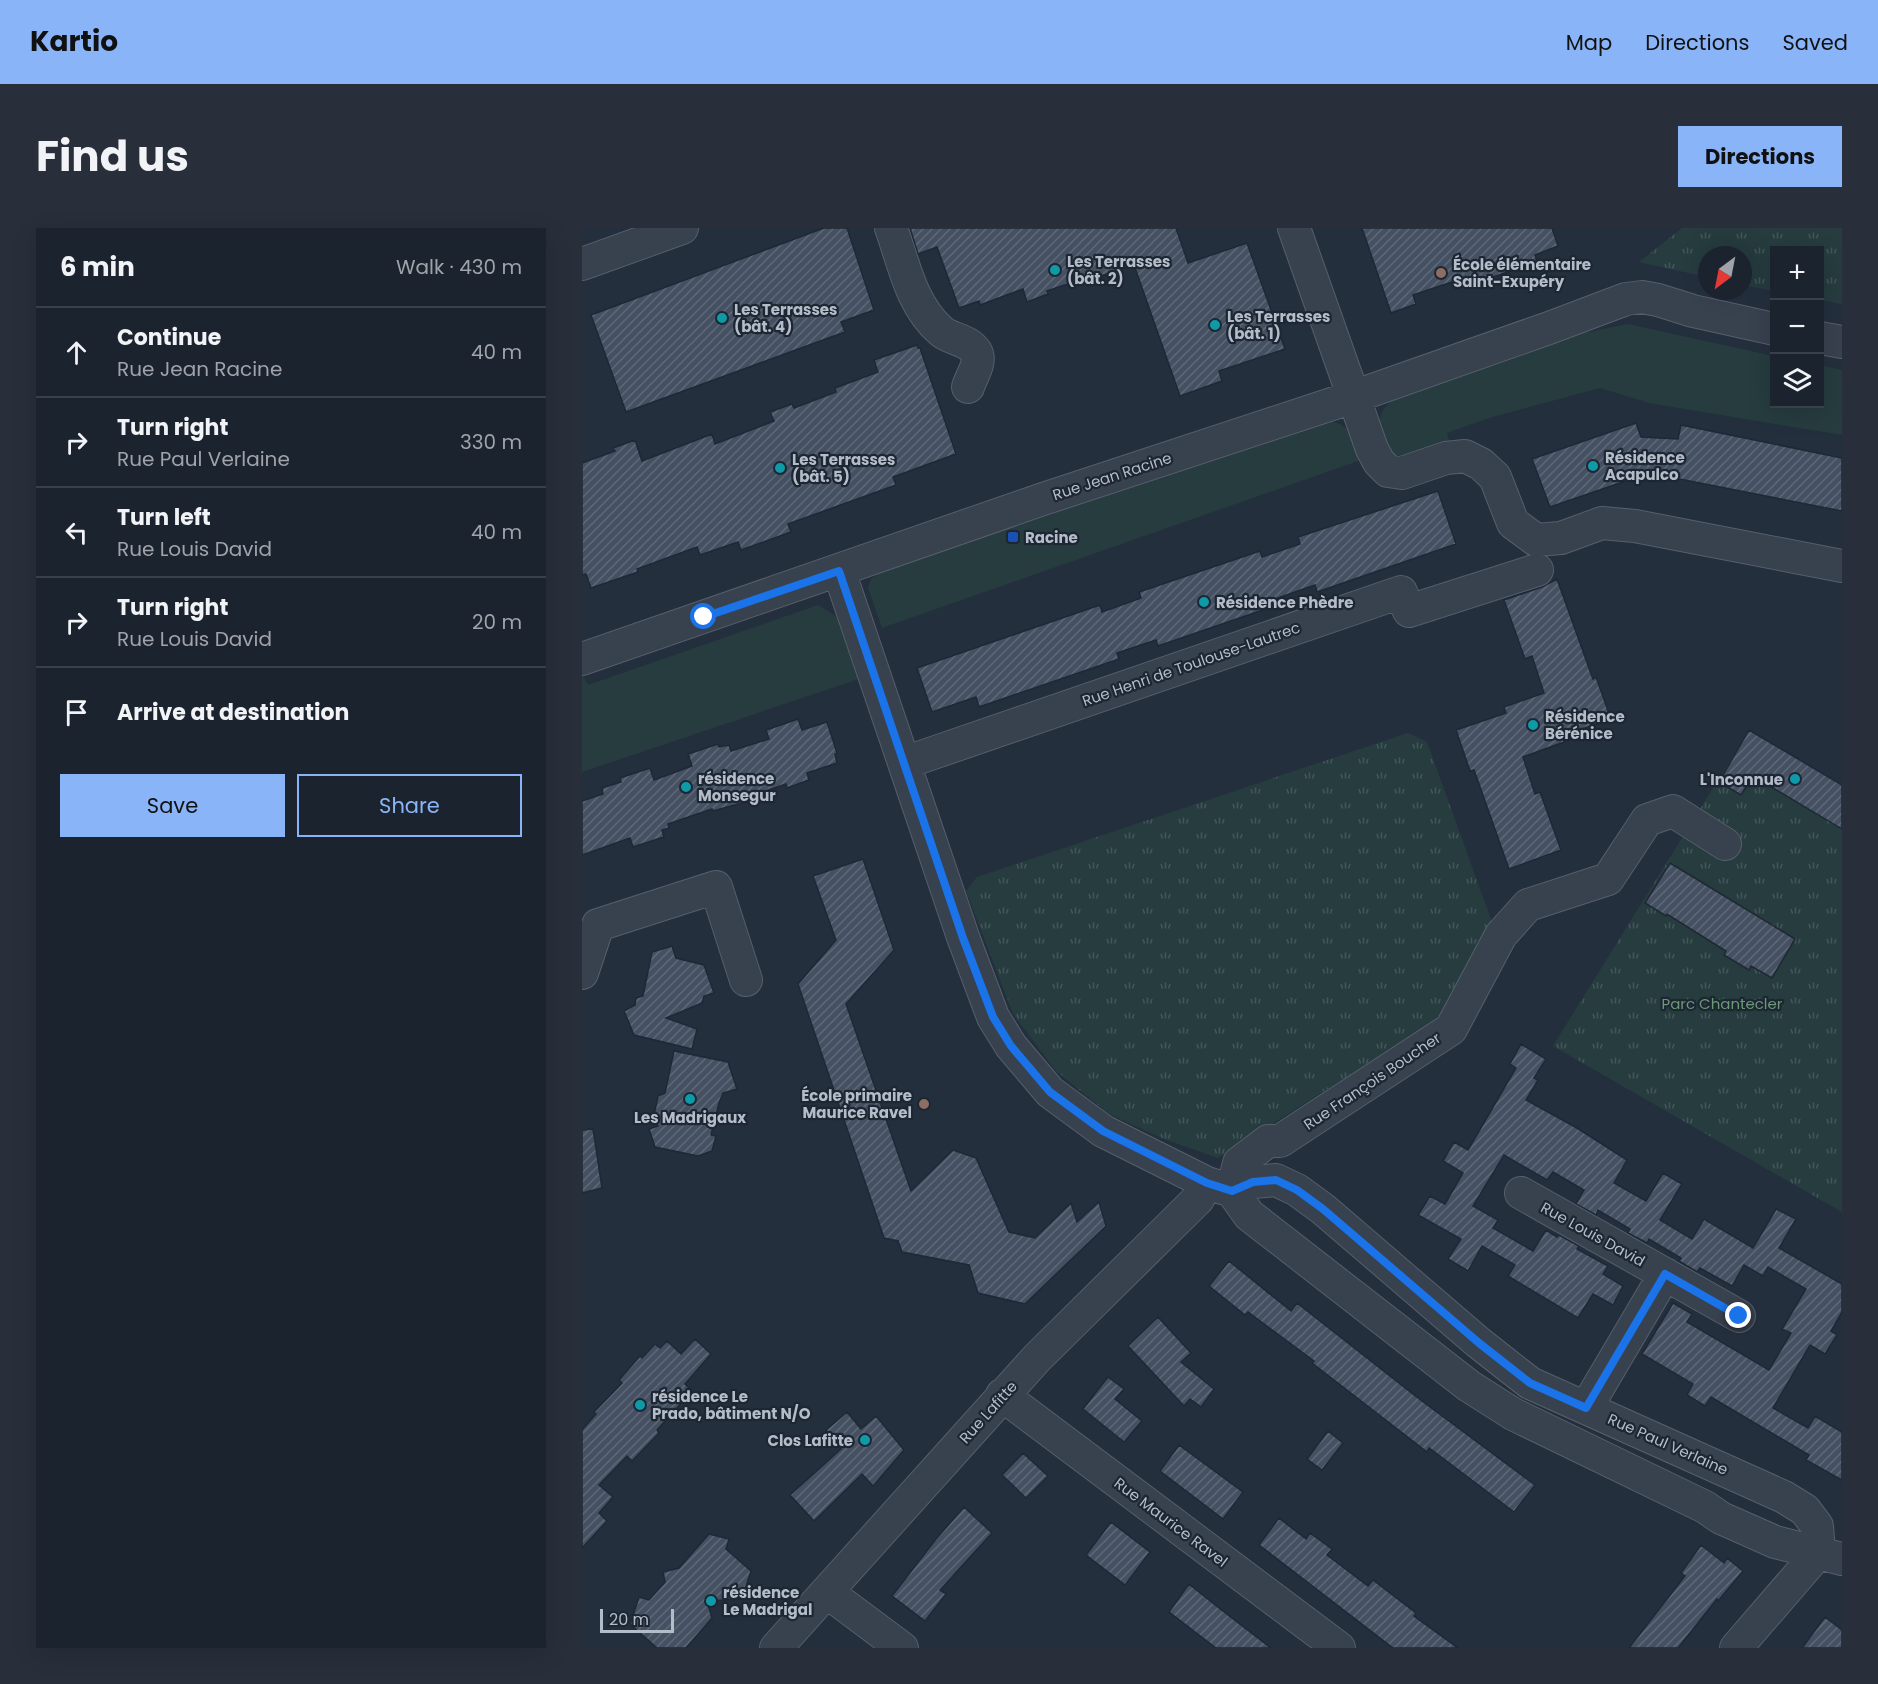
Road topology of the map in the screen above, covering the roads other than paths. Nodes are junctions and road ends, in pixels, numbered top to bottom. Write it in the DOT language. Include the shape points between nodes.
graph roads {
  1 [pos="682,228"];
  2 [pos="891,228"];
  3 [pos="1294,228"];
  4 [pos="582,264"];
  5 [pos="1770,328"];
  6 [pos="1824,339"];
  7 [pos="1842,342"];
  8 [pos="968,387"];
  9 [pos="1353,397"];
  10 [pos="1842,566"];
  11 [pos="1537,570"];
  12 [pos="839,571"];
  13 [pos="582,659"];
  14 [pos="904,763"];
  15 [pos="1725,844"];
  16 [pos="582,973"];
  17 [pos="746,980"];
  18 [pos="1280,1141"];
  19 [pos="1276,1180"];
  20 [pos="1220,1187"];
  21 [pos="1521,1193"];
  22 [pos="1323,1209"];
  23 [pos="1298,1252"];
  24 [pos="1665,1274"];
  25 [pos="1739,1316"];
  26 [pos="1002,1395"];
  27 [pos="1586,1408"];
  28 [pos="1831,1556"];
  29 [pos="828,1592"];
  30 [pos="776,1648"];
  31 [pos="902,1648"];
  32 [pos="1339,1648"];
  33 [pos="1736,1648"];
  1 -- 4 [label="street"];
  2 -- 8 [label="street" via="918,305 943,333 960,339 975,351 978,360"];
  3 -- 9 [label="street"];
  5 -- 9 [label="street, Rue Jean Racine" via="1692,312 1658,300 1626,298"];
  6 -- 7 [label="street"];
  9 -- 10 [label="street" via="1372,449 1388,471 1402,473 1446,458 1465,456 1495,477 1513,523 1536,540 1561,538 1602,523"];
  9 -- 12 [label="street, Rue Jean Racine"];
  11 -- 14 [label="street, Rue Henri de Toulouse-Lautrec" via="1409,611 1401,592"];
  12 -- 13 [label="street, Rue Jean Racine"];
  12 -- 14 [label="street"];
  14 -- 20 [label="street" via="963,938 993,1017 1011,1046 1050,1092 1103,1131"];
  15 -- 18 [label="street, Rue François Boucher" via="1673,811 1647,820 1608,879 1527,905 1501,935 1451,1029"];
  16 -- 17 [label="street" via="598,925 716,887"];
  18 -- 19 [label="street"];
  18 -- 20 [label="street, Rue François Boucher" via="1268,1141 1239,1163"];
  19 -- 20 [label="street"];
  19 -- 22 [label="street, Rue Paul Verlaine"];
  20 -- 23 [label="street"];
  20 -- 26 [label="street, Rue Lafitte" via="1198,1198"];
  21 -- 24 [label="street, Rue Louis David"];
  22 -- 23 [label="street" via="1311,1207 1296,1220 1293,1236"];
  22 -- 27 [label="street, Rue Paul Verlaine" via="1530,1383"];
  23 -- 28 [label="street" via="1469,1386 1513,1414 1721,1518 1775,1542"];
  24 -- 25 [label="street, Rue Louis David"];
  24 -- 27 [label="street"];
  26 -- 29 [label="street, Rue Lafitte"];
  26 -- 32 [label="street, Rue Maurice Ravel"];
  27 -- 28 [label="street, Rue Paul Verlaine" via="1784,1497 1805,1510"];
  28 -- 33 [label="street"];
  29 -- 30 [label="street, Rue Lafitte"];
  29 -- 31 [label="street"];
}
